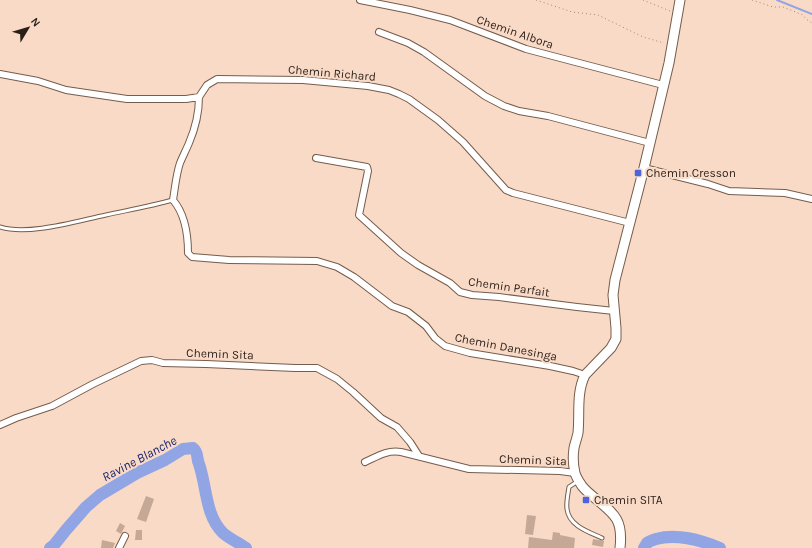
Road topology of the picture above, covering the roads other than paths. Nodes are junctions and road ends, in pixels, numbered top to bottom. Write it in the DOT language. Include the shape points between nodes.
graph roads {
  1 [pos="360,0"];
  2 [pos="680,0"];
  3 [pos="379,32"];
  4 [pos="0,74"];
  5 [pos="663,85"];
  6 [pos="199,97"];
  7 [pos="650,143"];
  8 [pos="316,158"];
  9 [pos="644,168"];
  10 [pos="812,199"];
  11 [pos="173,200"];
  12 [pos="630,223"];
  13 [pos="0,227"];
  14 [pos="614,311"];
  15 [pos="585,375"];
  16 [pos="0,425"];
  17 [pos="419,456"];
  18 [pos="365,462"];
  19 [pos="577,477"];
  20 [pos="125,536"];
  21 [pos="602,538"];
  22 [pos="621,545"];
  23 [pos="119,548"];
  1 -- 5 [label="street, Chemin Albora" via="450,20 526,49"];
  2 -- 5 [label="main road"];
  3 -- 7 [label="street" via="424,52 485,96 504,106"];
  4 -- 6 [label="street" via="38,81 66,90 128,99"];
  5 -- 7 [label="main road"];
  6 -- 11 [label="street" via="194,129 180,164"];
  6 -- 12 [label="street, Chemin Richard" via="207,85 218,79 303,80 389,90 410,99 438,120 463,142 506,190"];
  7 -- 9 [label="main road"];
  8 -- 14 [label="street, Chemin Parfait" via="367,167 359,215 400,254 450,283 460,292"];
  9 -- 10 [label="street" via="729,191 786,193"];
  9 -- 12 [label="main road"];
  11 -- 13 [label="lane" via="49,227 24,230"];
  11 -- 15 [label="street, Chemin Danesinga" via="179,207 188,241 188,254 192,257 317,261 331,265 354,277 392,306 408,312 445,346"];
  12 -- 14 [label="main road" via="615,280"];
  14 -- 15 [label="main road" via="616,339 611,348"];
  15 -- 19 [label="main road" via="579,392 578,434 574,448"];
  16 -- 17 [label="street, Chemin Sita" via="52,406 141,361 317,368 337,379 381,418 396,427"];
  17 -- 18 [label="street, Chemin Sita" via="392,451"];
  17 -- 19 [label="street, Chemin Sita" via="469,469 560,471"];
  19 -- 21 [label="lane" via="569,487 567,510 570,519 579,527"];
  19 -- 22 [label="main road" via="589,494 614,515 619,525"];
  20 -- 23 [label="street"];
}
